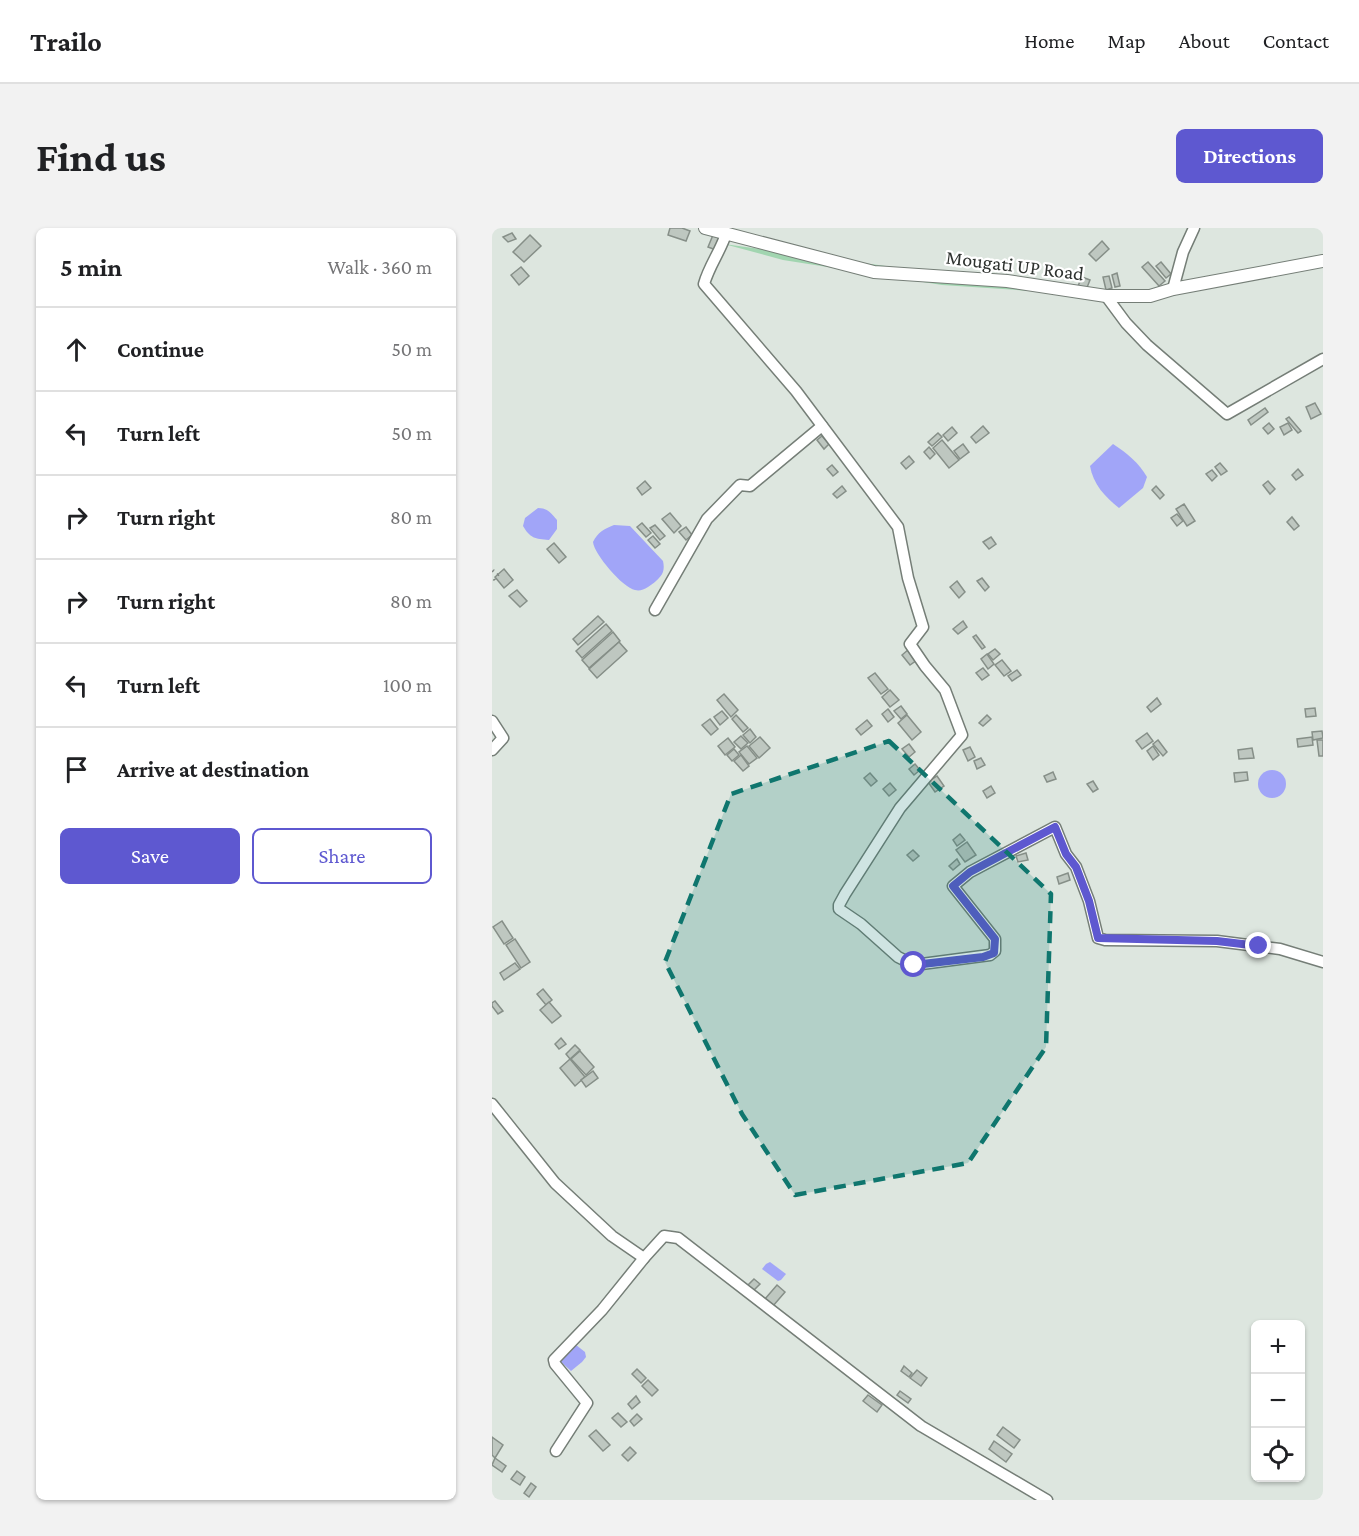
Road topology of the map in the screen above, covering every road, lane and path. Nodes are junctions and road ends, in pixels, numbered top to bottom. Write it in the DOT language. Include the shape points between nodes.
graph roads {
  1 [pos="705,228"];
  2 [pos="1194,228"];
  3 [pos="726,234"];
  4 [pos="1323,261"];
  5 [pos="1173,289"];
  6 [pos="1106,296"];
  7 [pos="1323,360"];
  8 [pos="822,426"];
  9 [pos="492,572"];
  10 [pos="492,579"];
  11 [pos="655,610"];
  12 [pos="492,722"];
  13 [pos="492,750"];
  14 [pos="1323,962"];
  15 [pos="492,1104"];
  16 [pos="644,1258"];
  17 [pos="556,1451"];
  18 [pos="1047,1500"];
  1 -- 3 [label="street, Mougati UP Road"];
  2 -- 5 [label="street"];
  3 -- 6 [label="street, Mougati UP Road" via="874,272 1007,281"];
  3 -- 8 [label="street" via="704,284"];
  4 -- 5 [label="street, Mougati UP Road"];
  5 -- 6 [label="street, Mougati UP Road" via="1150,296"];
  6 -- 7 [label="street" via="1147,345 1227,414"];
  8 -- 11 [label="street" via="750,486 740,485 707,519"];
  8 -- 14 [label="street" via="898,527 923,627 910,644 945,690 962,735 888,824 844,894 839,909 898,957 914,965 990,956 995,951 995,939 953,886 970,872 1055,827 1076,867 1098,938 1217,941 1280,949"];
  9 -- 10 [label="path" via="499,576"];
  12 -- 13 [label="street" via="503,738"];
  15 -- 16 [label="street" via="555,1183 612,1236"];
  16 -- 17 [label="street" via="554,1360 587,1402"];
  16 -- 18 [label="street" via="664,1236 678,1239 921,1426"];
}
